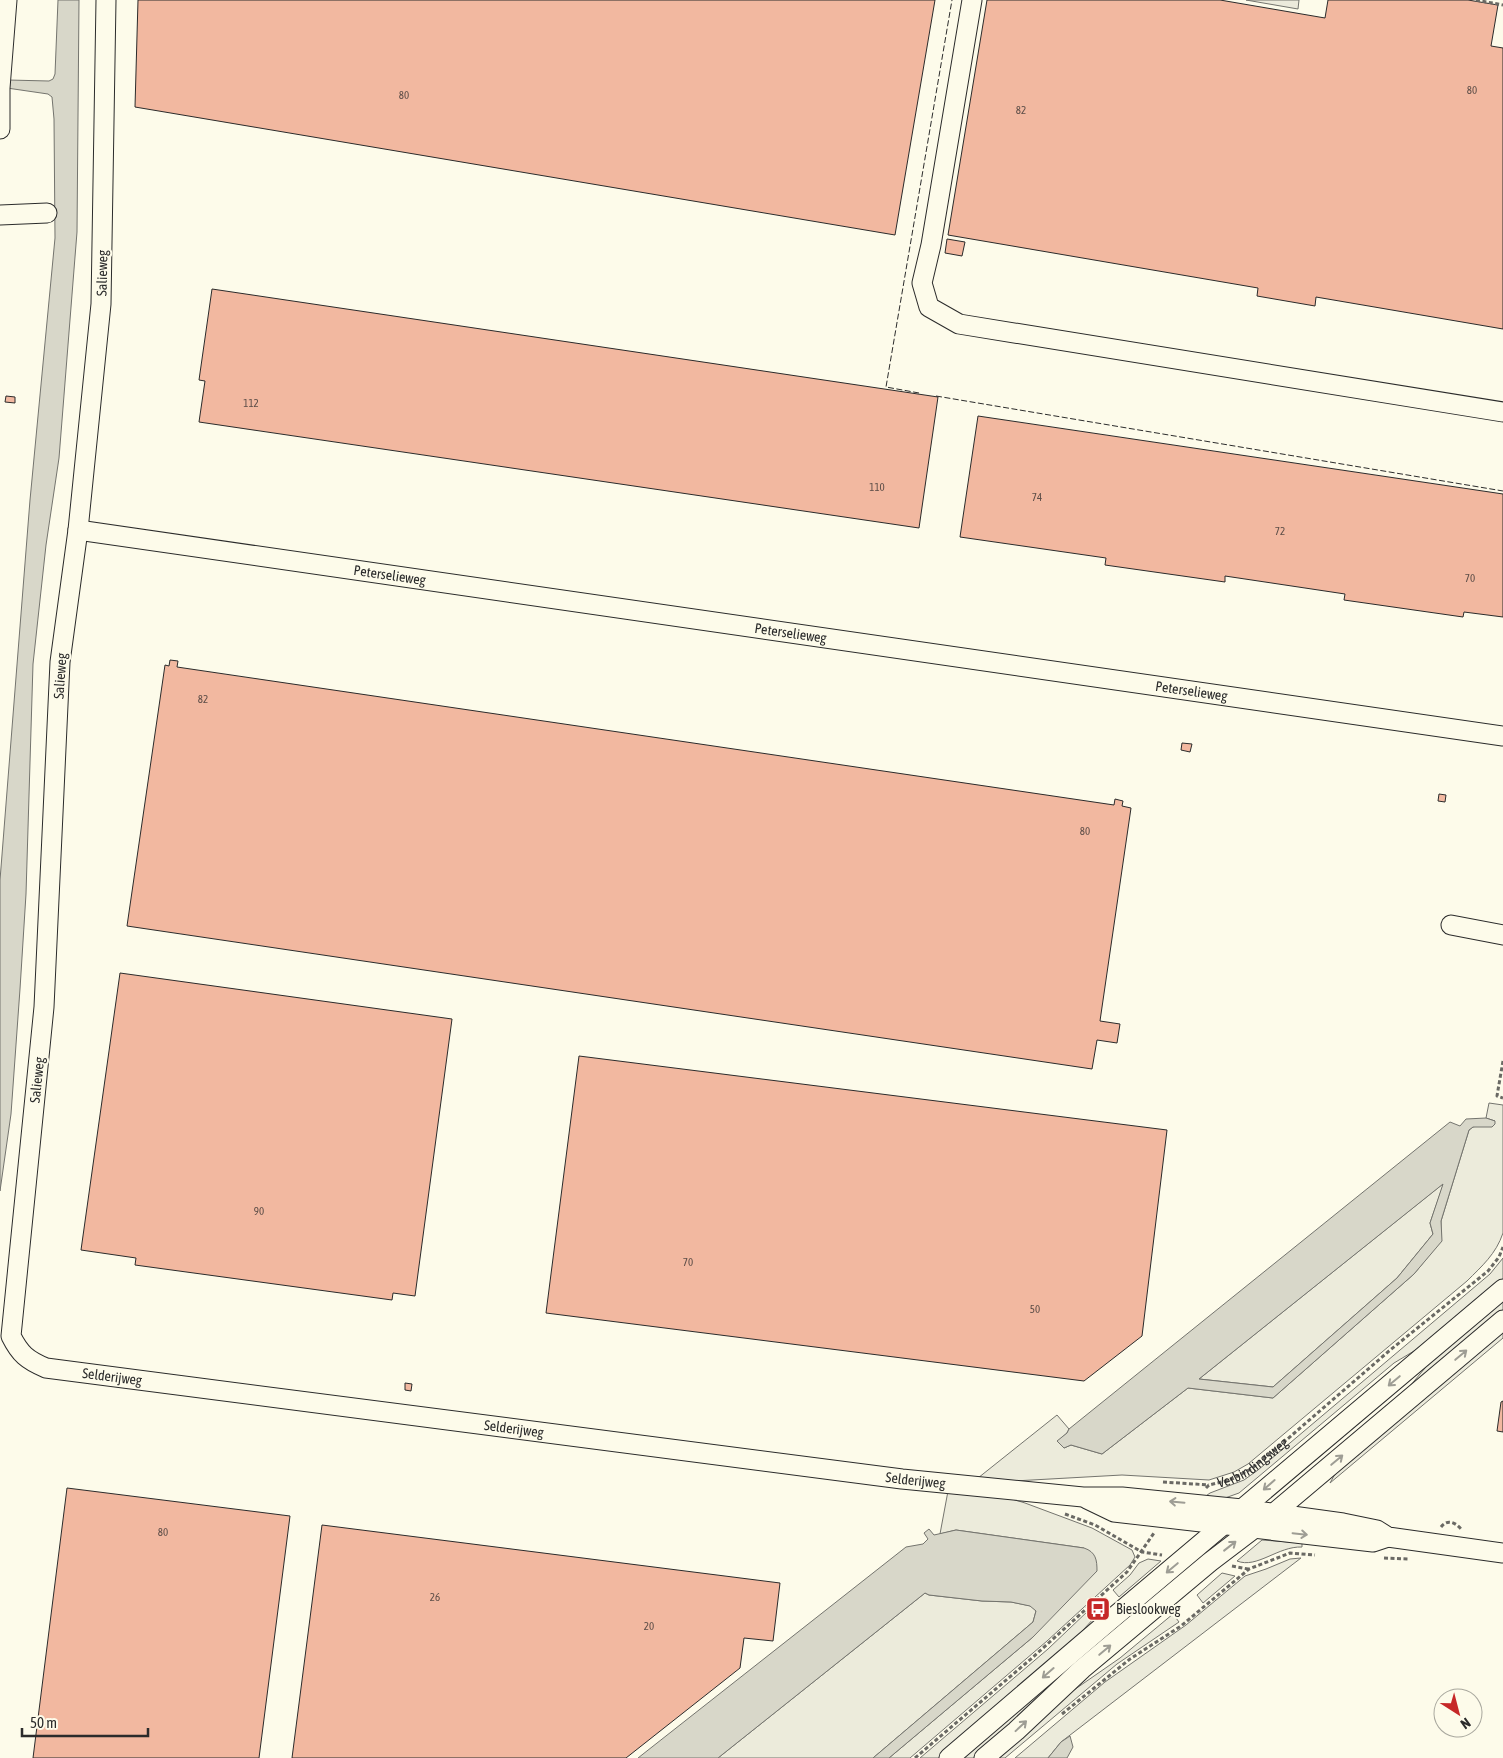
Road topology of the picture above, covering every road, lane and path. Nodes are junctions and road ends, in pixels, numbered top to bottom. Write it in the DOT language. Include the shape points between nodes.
graph roads {
  1 [pos="7,0"];
  2 [pos="106,0"];
  3 [pos="972,0"];
  4 [pos="1476,0"];
  5 [pos="1503,5"];
  6 [pos="1,82"];
  7 [pos="0,129"];
  8 [pos="47,213"];
  9 [pos="0,215"];
  10 [pos="1503,412"];
  11 [pos="78,530"];
  12 [pos="1503,736"];
  13 [pos="1451,925"];
  14 [pos="1503,935"];
  15 [pos="1503,1061"];
  16 [pos="1503,1098"];
  17 [pos="1503,1248"];
  18 [pos="1503,1254"];
  19 [pos="1499,1257"];
  20 [pos="1503,1289"];
  21 [pos="1503,1320"];
  22 [pos="18,1350"];
  23 [pos="1309,1482"];
  24 [pos="1083,1497"];
  25 [pos="1188,1503"];
  26 [pos="1242,1509"];
  27 [pos="1059,1512"];
  28 [pos="1273,1514"];
  29 [pos="1316,1519"];
  30 [pos="1174,1520"];
  31 [pos="1223,1526"];
  32 [pos="1252,1529"];
  33 [pos="1388,1537"];
  34 [pos="1142,1552"];
  35 [pos="1191,1552"];
  36 [pos="1503,1552"];
  37 [pos="1320,1555"];
  38 [pos="1380,1558"];
  39 [pos="1414,1559"];
  40 [pos="1055,1720"];
  41 [pos="915,1758"];
  42 [pos="949,1758"];
  43 [pos="984,1758"];
  1 -- 6 [label="street"];
  2 -- 11 [label="street, Salieweg" via="101,304"];
  3 -- 10 [label="street" via="922,283 929,306 959,324"];
  4 -- 5 [label="path"];
  6 -- 7 [label="street"];
  8 -- 9 [label="street"];
  11 -- 12 [label="street, Peterselieweg"];
  11 -- 22 [label="street, Salieweg" via="60,662 44,1006 11,1336"];
  13 -- 14 [label="street"];
  15 -- 16 [label="path" via="1498,1089 1498,1096"];
  17 -- 19 [label="path, Verbindingsweg"];
  18 -- 19 [label="path"];
  19 -- 25 [label="path, Verbindingsweg" via="1488,1271 1251,1469 1230,1480 1209,1485"];
  20 -- 26 [label="street, Verbindingsweg, one-way"];
  23 -- 21 [label="street, one-way"];
  22 -- 24 [label="street, Selderijweg" via="30,1361 56,1370 902,1479"];
  23 -- 28 [label="street"];
  23 -- 29 [label="street" via="1310,1508"];
  25 -- 24 [label="street, Selderijweg, one-way"];
  24 -- 30 [label="street, Selderijweg" via="1114,1512"];
  25 -- 26 [label="street, Selderijweg"];
  26 -- 28 [label="street, Selderijweg"];
  26 -- 31 [label="street, Verbindingsweg"];
  27 -- 34 [label="path" via="1095,1525"];
  28 -- 29 [label="street"];
  28 -- 32 [label="street"];
  29 -- 33 [label="street" via="1377,1530"];
  30 -- 31 [label="street, Selderijweg"];
  30 -- 34 [label="path" via="1157,1530"];
  30 -- 35 [label="street" via="1187,1530"];
  31 -- 32 [label="street, Selderijweg"];
  31 -- 35 [label="street, Verbindingsweg"];
  32 -- 33 [label="street, one-way" via="1373,1542"];
  43 -- 32 [label="street, one-way" via="1082,1669"];
  33 -- 36 [label="street"];
  34 -- 41 [label="path" via="1127,1572"];
  35 -- 42 [label="street, Verbindingsweg, one-way"];
  37 -- 40 [label="path" via="1290,1553 1249,1569 1181,1626 1130,1659"];
  38 -- 39 [label="path"];
}
